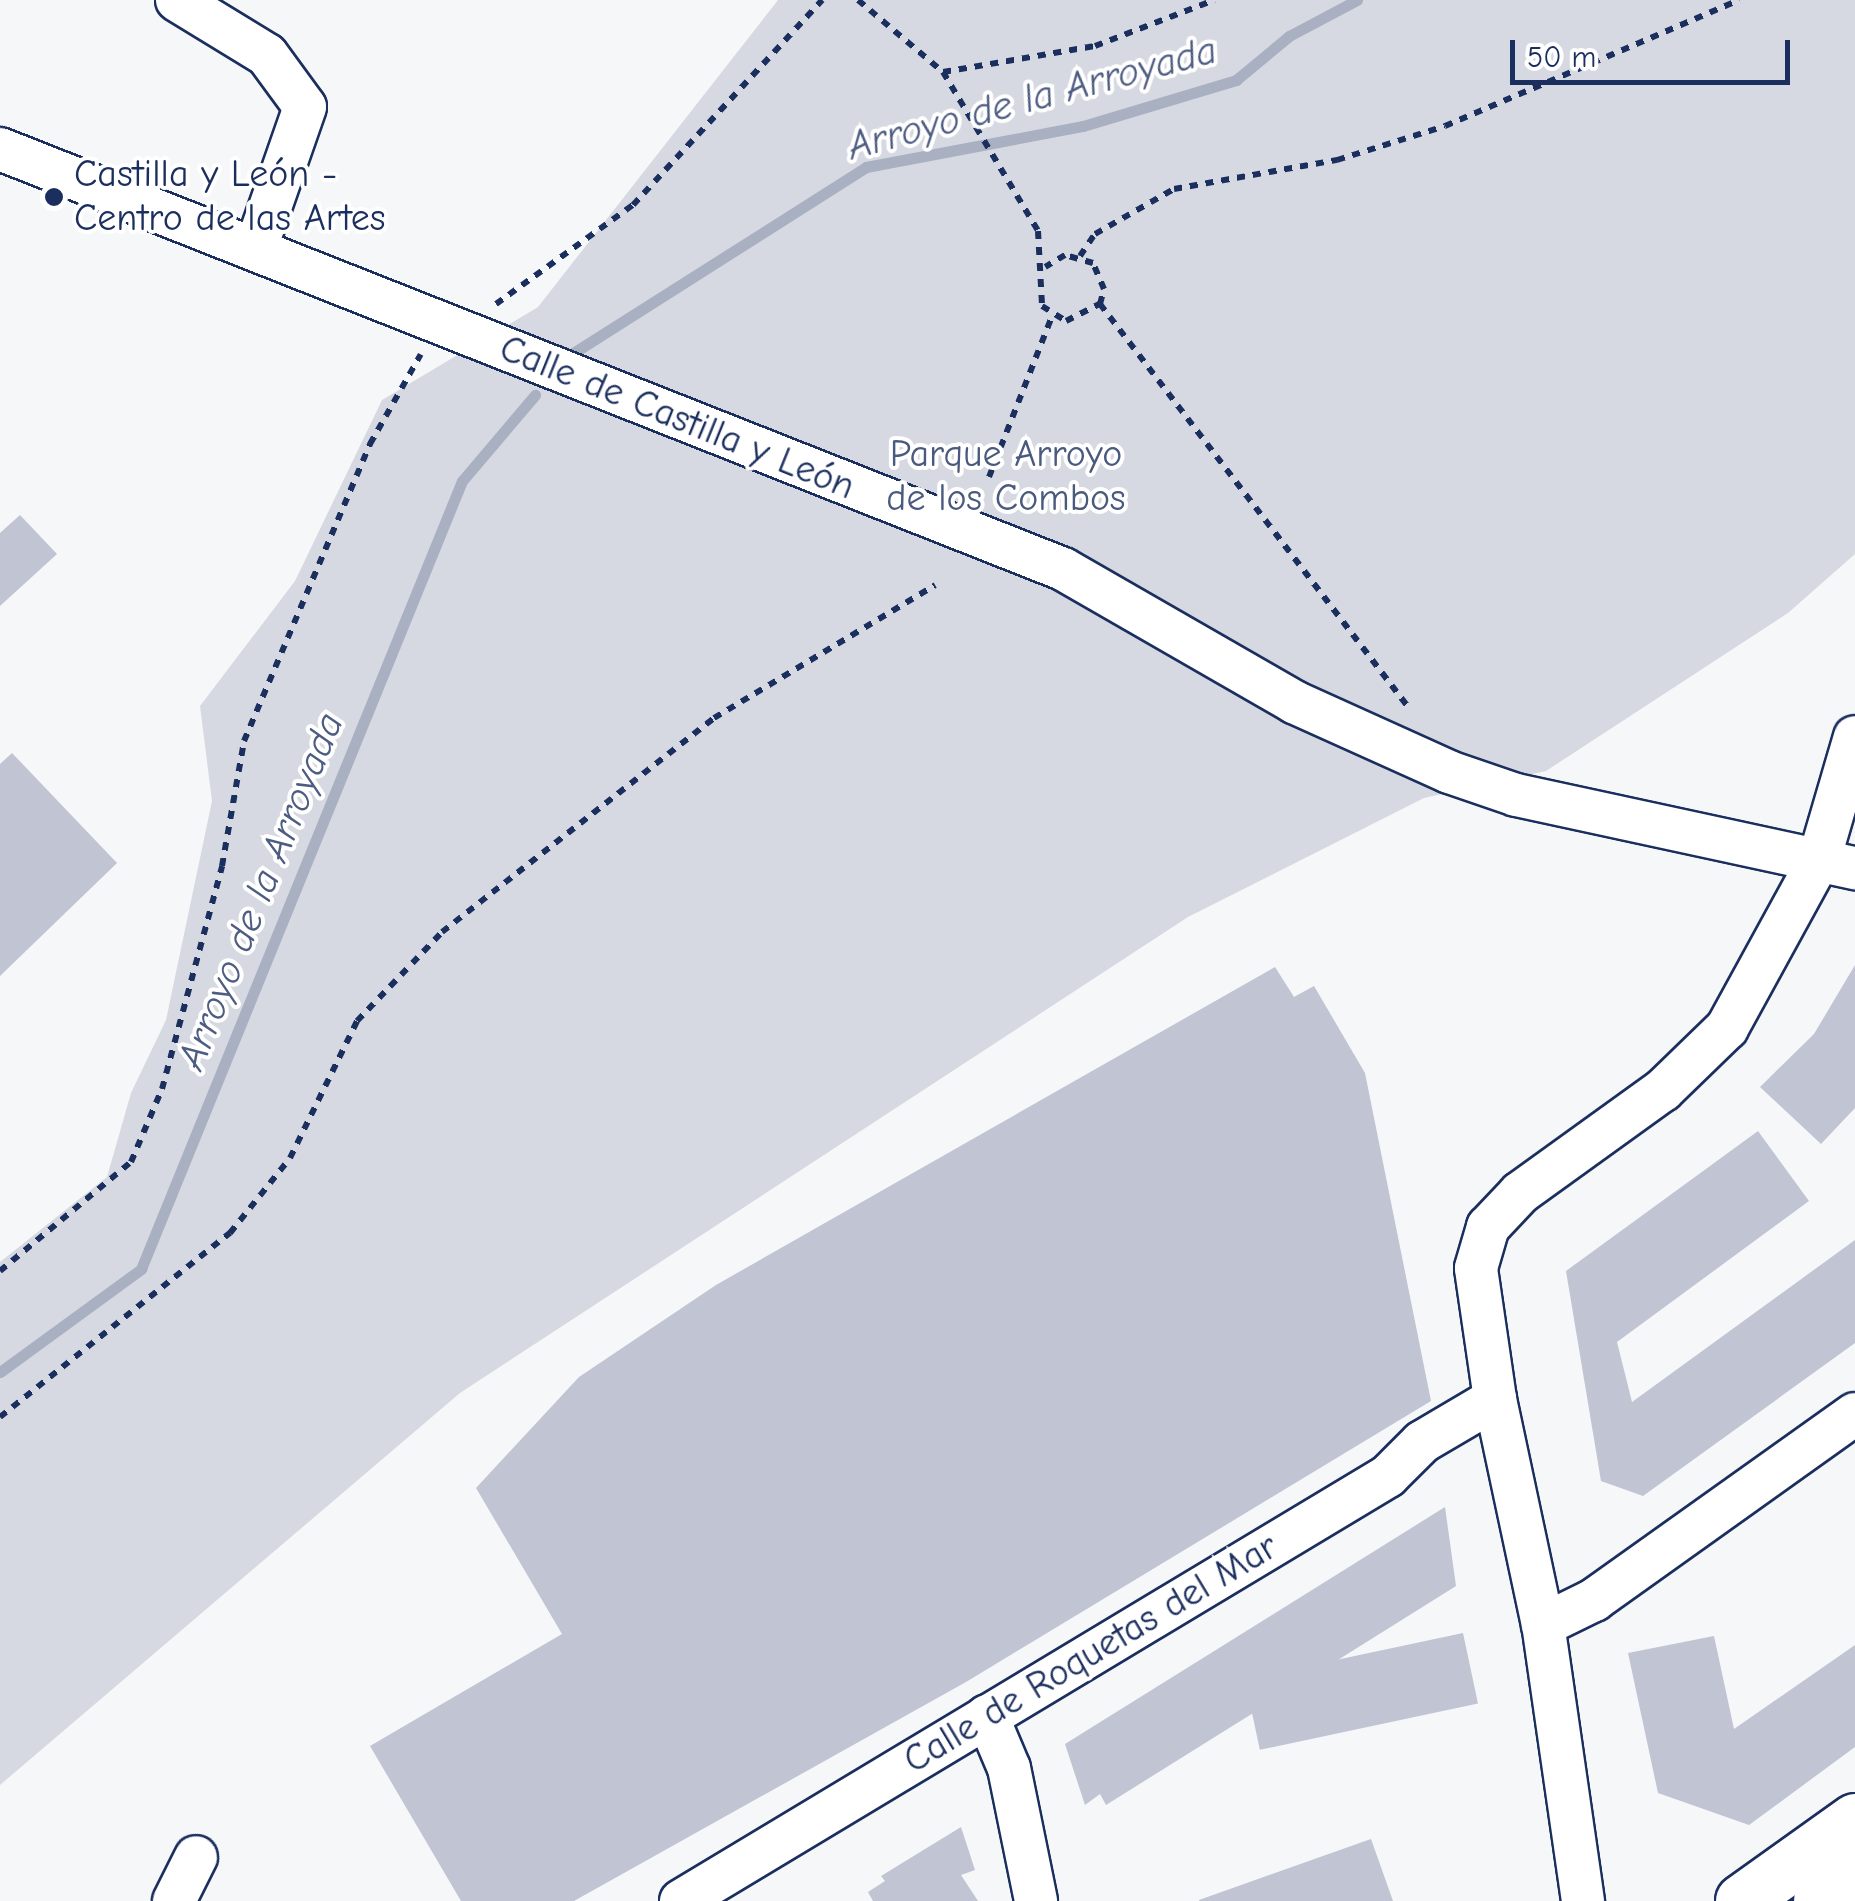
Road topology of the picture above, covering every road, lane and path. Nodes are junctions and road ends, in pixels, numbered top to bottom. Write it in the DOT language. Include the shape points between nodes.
graph roads {
  1 [pos="177,0"];
  2 [pos="822,0"];
  3 [pos="858,0"];
  4 [pos="1214,0"];
  5 [pos="1740,0"];
  6 [pos="943,72"];
  7 [pos="0,149"];
  8 [pos="256,248"];
  9 [pos="1080,256"];
  10 [pos="1045,267"];
  11 [pos="1100,304"];
  12 [pos="1052,316"];
  13 [pos="440,320"];
  14 [pos="989,477"];
  15 [pos="934,585"];
  16 [pos="1855,737"];
  17 [pos="1449,772"];
  18 [pos="1837,864"];
  19 [pos="0,1271"];
  20 [pos="1494,1399"];
  21 [pos="1855,1414"];
  22 [pos="0,1417"];
  23 [pos="1543,1625"];
  24 [pos="986,1716"];
  25 [pos="1855,1820"];
  26 [pos="196,1857"];
  27 [pos="1855,1876"];
  28 [pos="174,1901"];
  29 [pos="681,1901"];
  30 [pos="1036,1901"];
  31 [pos="1583,1901"];
  32 [pos="1742,1901"];
  33 [pos="1820,1901"];
  1 -- 8 [label="street" via="267,54 305,107"];
  2 -- 13 [label="path" via="633,205 512,299"];
  3 -- 6 [label="path"];
  4 -- 6 [label="path" via="1096,46"];
  5 -- 9 [label="path" via="1445,126 1337,160 1174,189 1095,234"];
  6 -- 10 [label="path" via="1038,231"];
  7 -- 8 [label="street, Calle de Castilla y León"];
  8 -- 13 [label="street, Calle de Castilla y León"];
  9 -- 10 [label="path"];
  9 -- 11 [label="path" via="1100,272"];
  10 -- 12 [label="path" via="1038,293"];
  11 -- 12 [label="path" via="1080,320"];
  11 -- 17 [label="path" via="1419,721"];
  12 -- 14 [label="path"];
  13 -- 17 [label="street, Calle de Castilla y León" via="966,537 1063,569 1294,702"];
  13 -- 19 [label="path" via="370,444 244,740 222,866 162,1090 131,1162"];
  15 -- 22 [label="path" via="714,718 442,932 356,1021 290,1158 230,1233"];
  16 -- 18 [label="street"];
  17 -- 18 [label="street, Calle de Castilla y León" via="1516,795"];
  18 -- 20 [label="street" via="1726,1028 1664,1090 1520,1193 1488,1227 1476,1268"];
  20 -- 23 [label="street"];
  20 -- 24 [label="street, Calle de Roquetas del Mar" via="1422,1442 1388,1476"];
  21 -- 23 [label="street" via="1594,1600"];
  23 -- 31 [label="street"];
  24 -- 29 [label="street, Calle de Roquetas del Mar"];
  24 -- 30 [label="street" via="1009,1768"];
  25 -- 32 [label="street"];
  26 -- 28 [label="street"];
  27 -- 33 [label="street"];
}
